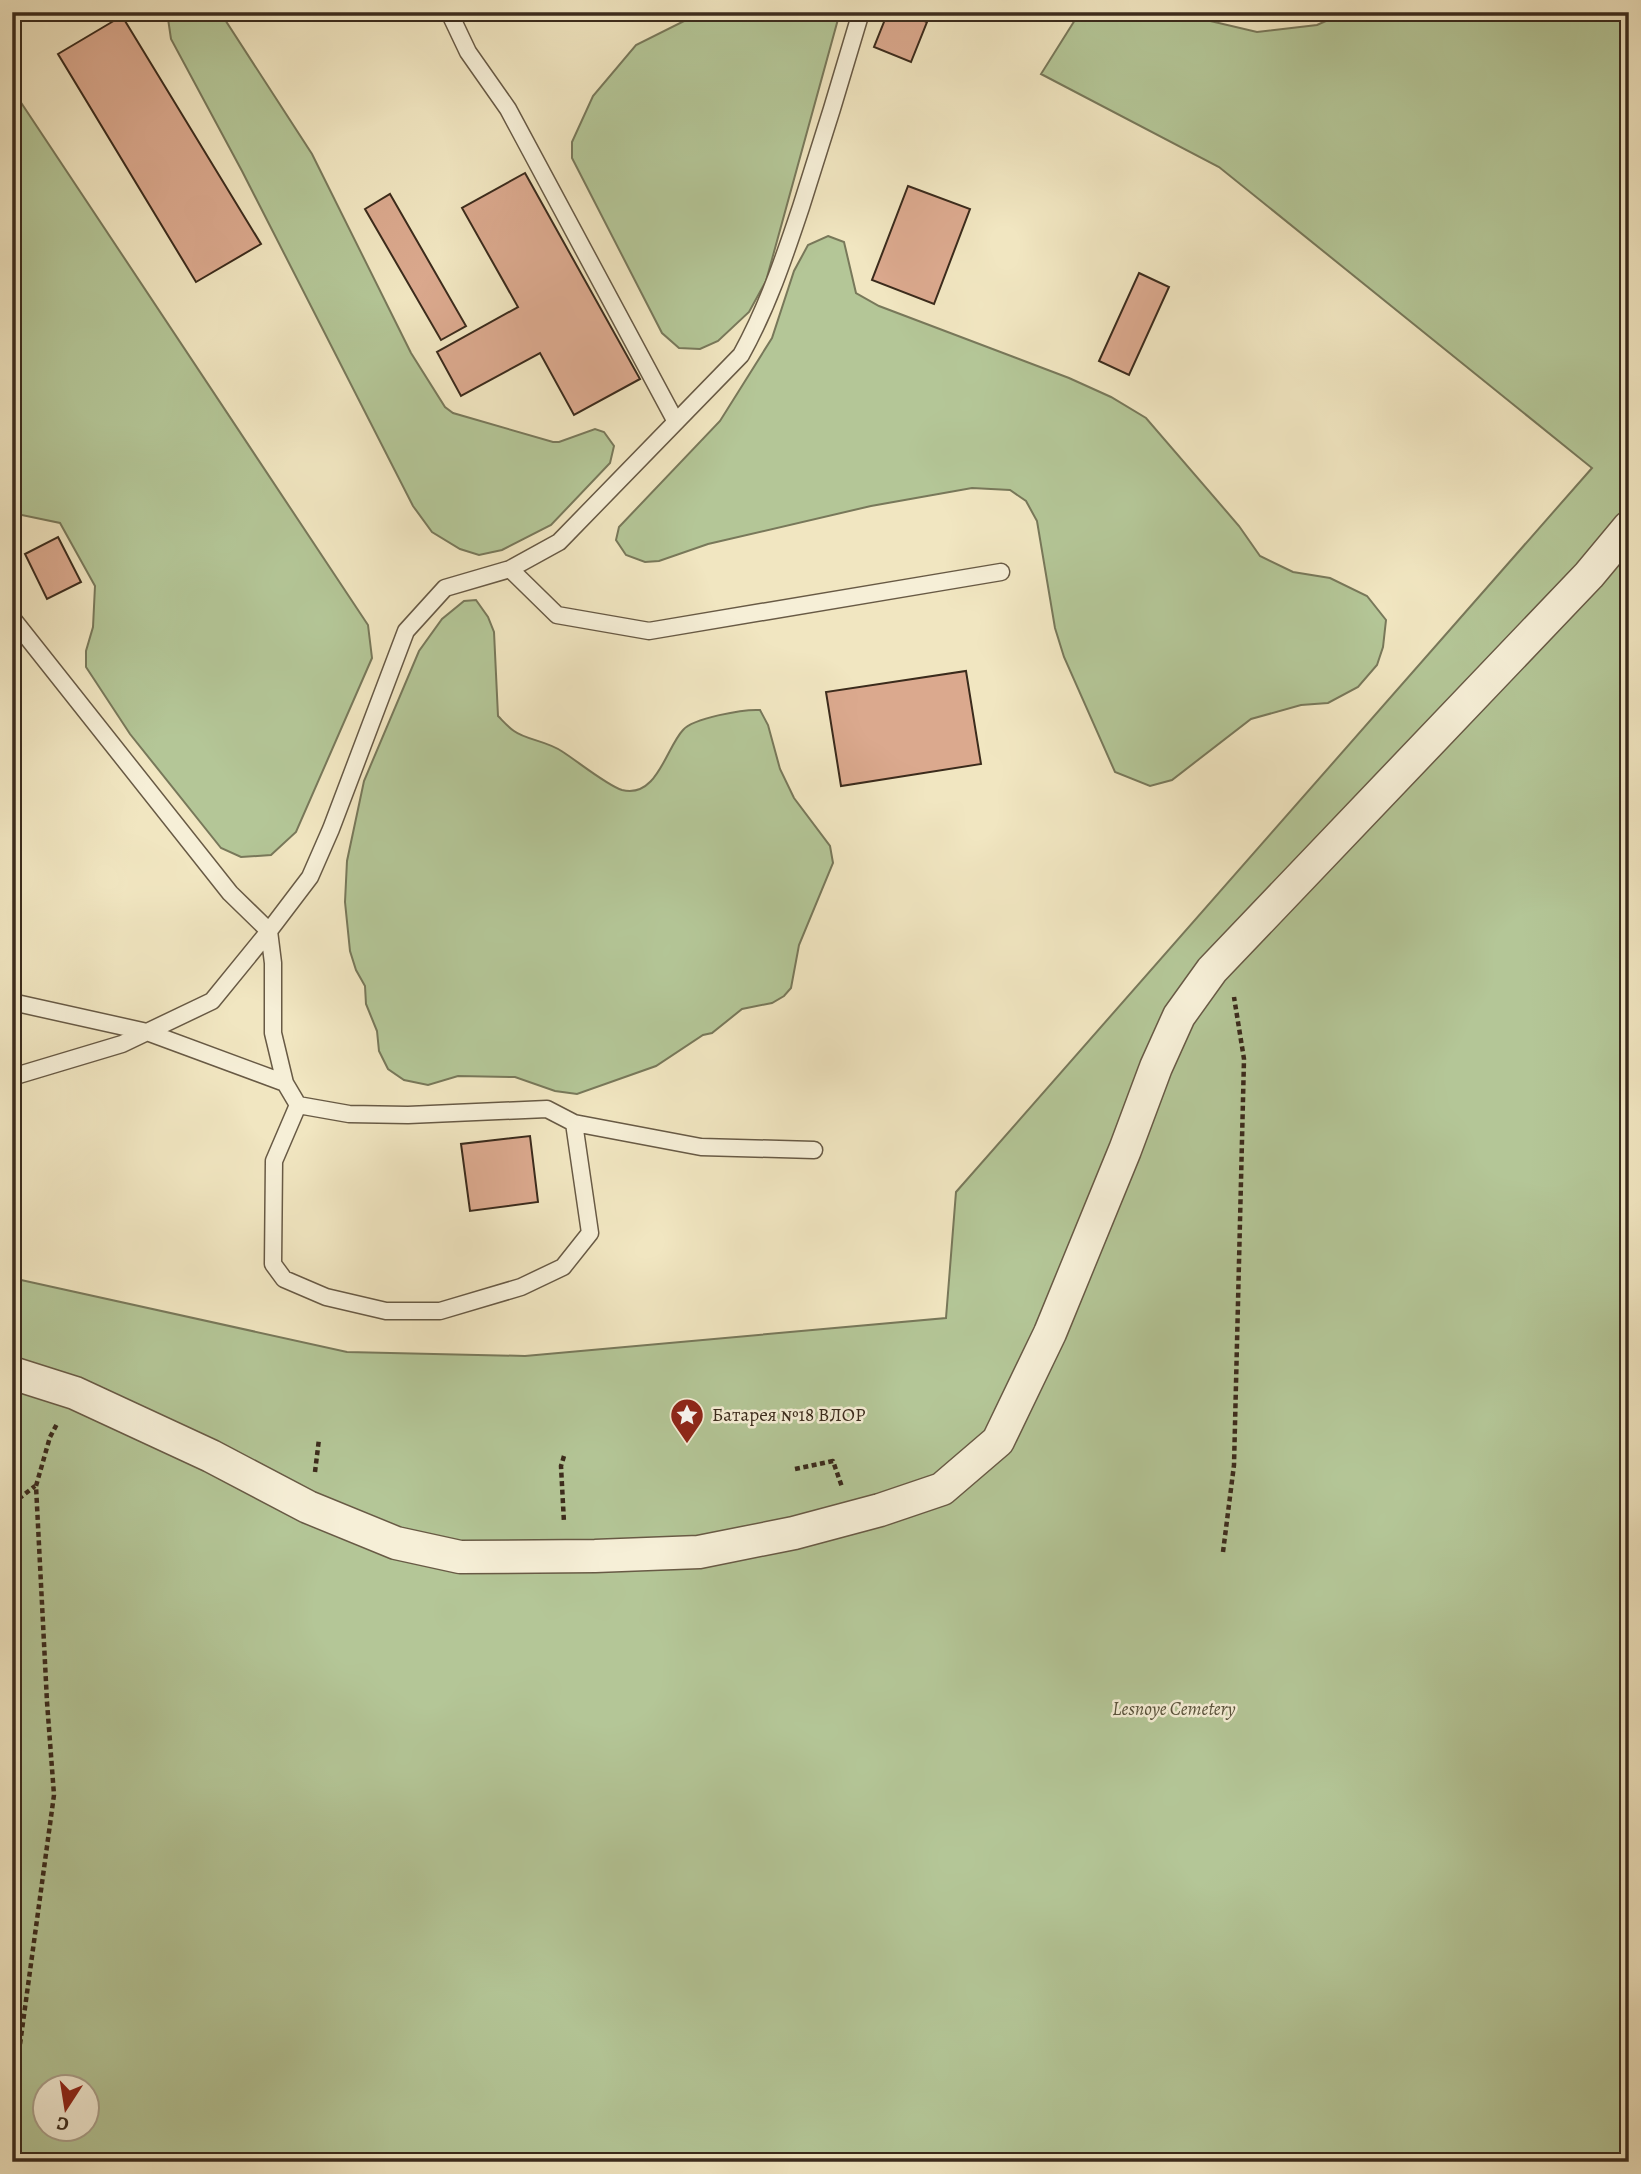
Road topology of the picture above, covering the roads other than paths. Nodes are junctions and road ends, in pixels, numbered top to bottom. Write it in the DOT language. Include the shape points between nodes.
graph roads {
  1 [pos="449,12"];
  2 [pos="861,12"];
  3 [pos="676,422"];
  4 [pos="1629,527"];
  5 [pos="510,569"];
  6 [pos="1001,572"];
  7 [pos="12,618"];
  8 [pos="269,931"];
  9 [pos="12,1002"];
  10 [pos="147,1032"];
  11 [pos="12,1077"];
  12 [pos="285,1083"];
  13 [pos="298,1105"];
  14 [pos="574,1124"];
  15 [pos="814,1150"];
  16 [pos="12,1373"];
  1 -- 3 [label="lane" via="468,52 508,109"];
  2 -- 3 [label="lane" via="823,141 761,319 741,355"];
  3 -- 5 [label="lane" via="559,542"];
  4 -- 16 [label="street" via="1589,575 1212,970 1179,1016 1050,1333 998,1441 942,1489 794,1533 699,1552 460,1556 396,1543 308,1507 75,1393"];
  5 -- 6 [label="lane" via="557,615 649,631"];
  5 -- 8 [label="lane" via="445,588 406,631 310,877"];
  7 -- 8 [label="lane" via="222,883"];
  8 -- 10 [label="lane" via="212,1001"];
  8 -- 12 [label="lane" via="273,1033"];
  9 -- 10 [label="lane"];
  10 -- 11 [label="lane"];
  10 -- 12 [label="lane"];
  12 -- 13 [label="lane"];
  13 -- 14 [label="lane" via="349,1114 408,1115 547,1109"];
  13 -- 14 [label="lane" via="274,1161 273,1264 284,1279 326,1297 386,1311 440,1311 521,1287 563,1267 590,1233"];
  14 -- 15 [label="lane" via="701,1147"];
}
